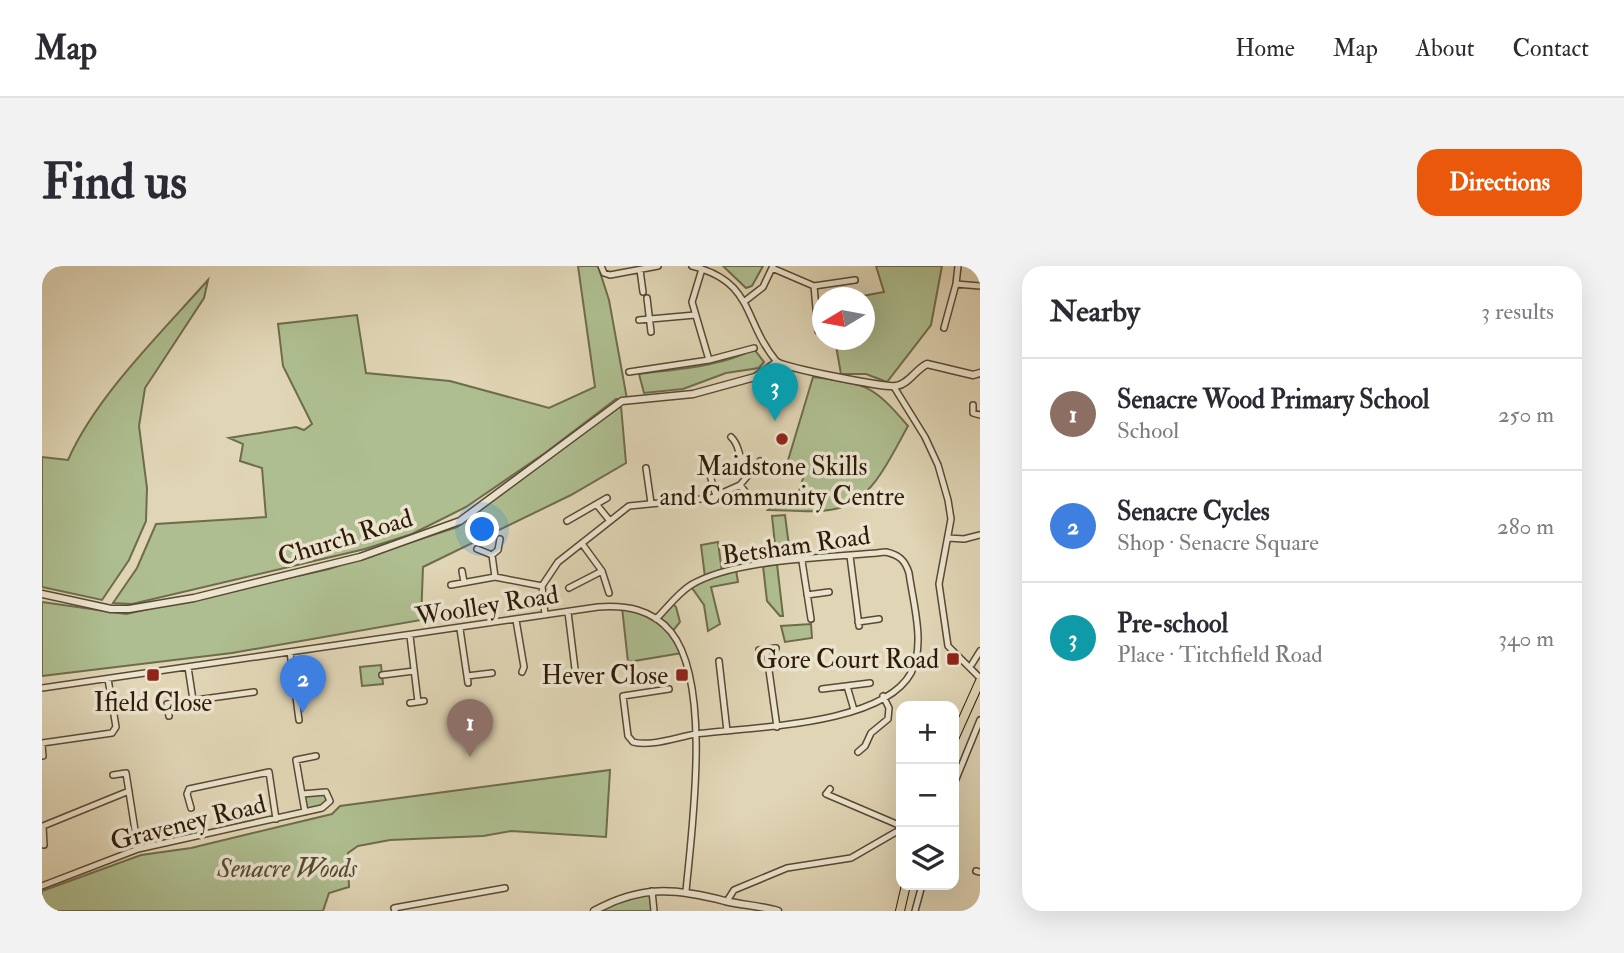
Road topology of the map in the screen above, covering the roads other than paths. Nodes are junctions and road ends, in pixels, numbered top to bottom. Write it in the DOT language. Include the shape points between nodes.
graph roads {
  1 [pos="601,266"];
  2 [pos="658,266"];
  3 [pos="692,266"];
  4 [pos="958,266"];
  5 [pos="772,267"];
  6 [pos="702,269"];
  7 [pos="640,270"];
  8 [pos="855,280"];
  9 [pos="956,284"];
  10 [pos="814,286"];
  11 [pos="980,286"];
  12 [pos="745,300"];
  13 [pos="695,315"];
  14 [pos="650,319"];
  15 [pos="639,320"];
  16 [pos="944,328"];
  17 [pos="651,332"];
  18 [pos="754,348"];
  19 [pos="709,360"];
  20 [pos="777,362"];
  21 [pos="629,372"];
  22 [pos="980,373"];
  23 [pos="894,387"];
  24 [pos="973,405"];
  25 [pos="980,415"];
  26 [pos="731,436"];
  27 [pos="760,461"];
  28 [pos="702,466"];
  29 [pos="646,468"];
  30 [pos="752,472"];
  31 [pos="740,485"];
  32 [pos="716,496"];
  33 [pos="607,498"];
  34 [pos="651,503"];
  35 [pos="755,504"];
  36 [pos="597,505"];
  37 [pos="577,516"];
  38 [pos="567,521"];
  39 [pos="610,521"];
  40 [pos="582,523"];
  41 [pos="980,535"];
  42 [pos="948,538"];
  43 [pos="500,539"];
  44 [pos="583,545"];
  45 [pos="477,549"];
  46 [pos="492,555"];
  47 [pos="850,556"];
  48 [pos="802,561"];
  49 [pos="462,571"];
  50 [pos="602,571"];
  51 [pos="495,577"];
  52 [pos="464,582"];
  53 [pos="451,585"];
  54 [pos="542,586"];
  55 [pos="569,588"];
  56 [pos="829,592"];
  57 [pos="609,593"];
  58 [pos="42,594"];
  59 [pos="807,595"];
  60 [pos="568,612"];
  61 [pos="545,615"];
  62 [pos="656,619"];
  63 [pos="811,619"];
  64 [pos="880,619"];
  65 [pos="516,620"];
  66 [pos="460,629"];
  67 [pos="410,636"];
  68 [pos="776,648"];
  69 [pos="980,651"];
  70 [pos="290,652"];
  71 [pos="719,661"];
  72 [pos="972,664"];
  73 [pos="188,667"];
  74 [pos="575,669"];
  75 [pos="414,671"];
  76 [pos="522,672"];
  77 [pos="492,673"];
  78 [pos="382,675"];
  79 [pos="108,679"];
  80 [pos="980,679"];
  81 [pos="870,683"];
  82 [pos="847,686"];
  83 [pos="42,688"];
  84 [pos="669,689"];
  85 [pos="822,689"];
  86 [pos="254,692"];
  87 [pos="883,696"];
  88 [pos="194,700"];
  89 [pos="976,700"];
  90 [pos="410,703"];
  91 [pos="854,709"];
  92 [pos="169,716"];
  93 [pos="299,720"];
  94 [pos="980,720"];
  95 [pos="777,727"];
  96 [pos="959,730"];
  97 [pos="727,731"];
  98 [pos="695,734"];
  99 [pos="42,744"];
  100 [pos="858,752"];
  101 [pos="43,756"];
  102 [pos="316,756"];
  103 [pos="959,772"];
  104 [pos="113,775"];
  105 [pos="830,789"];
  106 [pos="129,791"];
  107 [pos="302,794"];
  108 [pos="191,808"];
  109 [pos="305,812"];
  110 [pos="276,819"];
  111 [pos="896,824"];
  112 [pos="896,832"];
  113 [pos="44,845"];
  114 [pos="138,849"];
  115 [pos="42,886"];
  116 [pos="505,888"];
  117 [pos="905,890"];
  118 [pos="921,890"];
  119 [pos="652,891"];
  120 [pos="686,891"];
  121 [pos="727,901"];
  122 [pos="426,902"];
  123 [pos="768,910"];
  124 [pos="395,911"];
  125 [pos="427,911"];
  126 [pos="594,911"];
  127 [pos="654,911"];
  128 [pos="778,911"];
  129 [pos="900,911"];
  130 [pos="915,911"];
  1 -- 7 [label="street" via="610,275"];
  2 -- 7 [label="street"];
  3 -- 6 [label="street"];
  4 -- 9 [label="street"];
  5 -- 10 [label="street"];
  5 -- 12 [label="street" via="763,287"];
  6 -- 12 [label="street" via="724,278"];
  6 -- 13 [label="street" via="692,302"];
  7 -- 14 [label="street"];
  8 -- 10 [label="street"];
  9 -- 11 [label="street"];
  9 -- 16 [label="street"];
  12 -- 20 [label="street" via="762,344"];
  13 -- 14 [label="street"];
  13 -- 19 [label="street"];
  14 -- 15 [label="street"];
  14 -- 17 [label="street"];
  18 -- 19 [label="street"];
  19 -- 21 [label="street"];
  20 -- 23 [label="street" via="796,370"];
  20 -- 58 [label="street, Church Road" via="755,377 693,394 622,401 460,521 360,556 129,609"];
  22 -- 23 [label="street" via="927,364"];
  23 -- 42 [label="street" via="938,465 948,500"];
  24 -- 25 [label="street" via="973,413"];
  26 -- 30 [label="street" via="739,458"];
  27 -- 30 [label="street"];
  28 -- 32 [label="street" via="707,465"];
  29 -- 34 [label="street"];
  30 -- 31 [label="street"];
  31 -- 32 [label="street"];
  31 -- 35 [label="street"];
  32 -- 34 [label="street"];
  33 -- 36 [label="street"];
  34 -- 39 [label="street" via="629,506"];
  36 -- 37 [label="street"];
  36 -- 39 [label="street"];
  37 -- 38 [label="street"];
  37 -- 40 [label="street"];
  39 -- 44 [label="street"];
  41 -- 42 [label="street"];
  42 -- 80 [label="street" via="939,584 948,646"];
  43 -- 46 [label="street"];
  44 -- 50 [label="street"];
  44 -- 54 [label="street" via="558,562"];
  45 -- 46 [label="street"];
  46 -- 51 [label="street"];
  47 -- 48 [label="street, Betsham Road"];
  47 -- 64 [label="street" via="858,624"];
  47 -- 87 [label="street, Betsham Road" via="897,555 909,573 917,658 910,675"];
  48 -- 59 [label="street"];
  48 -- 62 [label="street, Betsham Road" via="705,578 684,590"];
  49 -- 52 [label="street"];
  50 -- 55 [label="street"];
  50 -- 57 [label="street"];
  51 -- 52 [label="street"];
  51 -- 54 [label="street"];
  52 -- 53 [label="street"];
  54 -- 61 [label="street"];
  56 -- 59 [label="street"];
  59 -- 63 [label="street"];
  60 -- 61 [label="street, Woolley Road"];
  60 -- 62 [label="street, Woolley Road" via="622,607 642,610"];
  60 -- 74 [label="street"];
  61 -- 65 [label="street, Woolley Road"];
  62 -- 98 [label="street" via="671,632 682,653"];
  65 -- 66 [label="street, Woolley Road"];
  65 -- 76 [label="street"];
  66 -- 67 [label="street, Woolley Road"];
  66 -- 77 [label="street" via="468,679"];
  67 -- 70 [label="street, Woolley Road"];
  67 -- 75 [label="street"];
  68 -- 95 [label="street" via="762,650"];
  69 -- 72 [label="street"];
  70 -- 73 [label="street, Woolley Road"];
  70 -- 93 [label="street"];
  71 -- 97 [label="street"];
  73 -- 79 [label="street, Woolley Road"];
  73 -- 88 [label="street"];
  75 -- 78 [label="street"];
  75 -- 90 [label="street" via="421,701"];
  79 -- 83 [label="street, Woolley Road"];
  79 -- 99 [label="street" via="116,727 113,733"];
  80 -- 89 [label="main road"];
  81 -- 82 [label="street"];
  82 -- 85 [label="street"];
  82 -- 91 [label="street"];
  84 -- 98 [label="street" via="623,696 628,736 637,743"];
  86 -- 88 [label="street"];
  87 -- 91 [label="street, Betsham Road"];
  87 -- 100 [label="street" via="888,719"];
  88 -- 92 [label="street" via="167,704"];
  89 -- 96 [label="main road"];
  91 -- 95 [label="street, Betsham Road"];
  94 -- 103 [label="street"];
  95 -- 97 [label="street, Betsham Road"];
  97 -- 98 [label="street, Betsham Road"];
  98 -- 120 [label="street"];
  99 -- 101 [label="street"];
  102 -- 107 [label="street, Graveney Road" via="296,760"];
  104 -- 106 [label="street" via="126,773"];
  105 -- 111 [label="street" via="826,794"];
  106 -- 113 [label="street" via="43,826"];
  106 -- 114 [label="street"];
  107 -- 109 [label="street, Graveney Road"];
  107 -- 109 [label="street, Graveney Road" via="326,792 330,801 328,806"];
  108 -- 110 [label="street" via="189,789 269,772"];
  109 -- 110 [label="street, Graveney Road"];
  110 -- 114 [label="street, Graveney Road"];
  112 -- 121 [label="street" via="851,858 787,868 734,890"];
  114 -- 115 [label="street, Graveney Road"];
  116 -- 122 [label="street"];
  117 -- 129 [label="main road"];
  118 -- 130 [label="street"];
  119 -- 120 [label="street"];
  119 -- 126 [label="street"];
  119 -- 127 [label="street"];
  120 -- 121 [label="street"];
  121 -- 123 [label="street"];
  122 -- 124 [label="street"];
  122 -- 125 [label="street"];
  123 -- 128 [label="street"];
}
